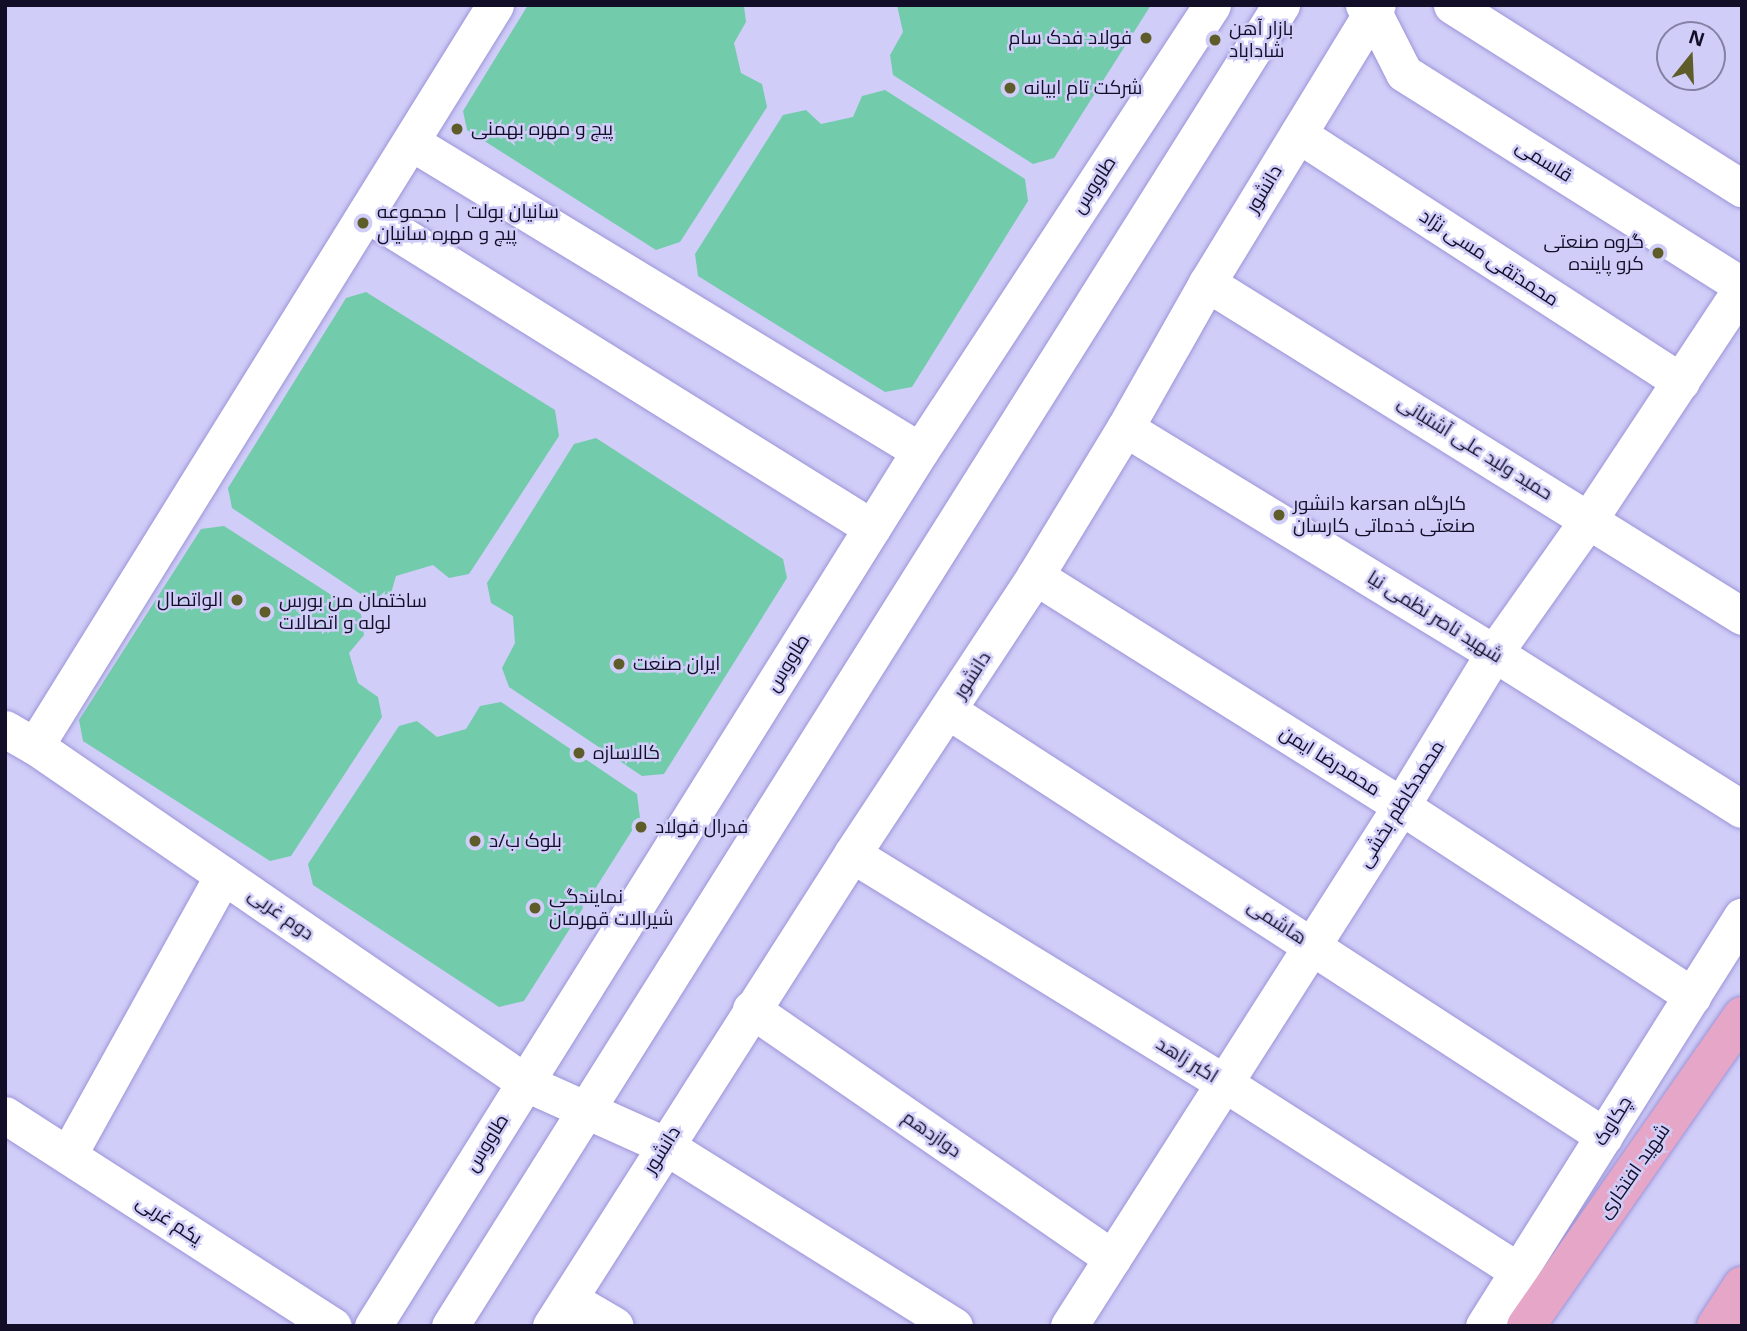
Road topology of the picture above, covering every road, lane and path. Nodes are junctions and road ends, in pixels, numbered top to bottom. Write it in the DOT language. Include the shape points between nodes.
graph roads {
  1 [pos="495,5"];
  2 [pos="1212,5"];
  3 [pos="1281,5"];
  4 [pos="1452,5"];
  5 [pos="1378,7"];
  6 [pos="1298,134"];
  7 [pos="411,142"];
  8 [pos="1742,188"];
  9 [pos="366,213"];
  10 [pos="1207,283"];
  11 [pos="1742,287"];
  12 [pos="1681,382"];
  13 [pos="1125,428"];
  14 [pos="920,451"];
  15 [pos="1589,519"];
  16 [pos="872,528"];
  17 [pos="1035,576"];
  18 [pos="1742,616"];
  19 [pos="1494,653"];
  20 [pos="949,710"];
  21 [pos="20,737"];
  22 [pos="1401,806"];
  23 [pos="1742,809"];
  24 [pos="852,854"];
  25 [pos="223,875"];
  26 [pos="1742,917"];
  27 [pos="1312,944"];
  28 [pos="1692,996"];
  29 [pos="751,1009"];
  30 [pos="1742,1016"];
  31 [pos="526,1083"];
  32 [pos="1224,1083"];
  33 [pos="586,1110"];
  34 [pos="5,1115"];
  35 [pos="1604,1136"];
  36 [pos="664,1145"];
  37 [pos="68,1156"];
  38 [pos="1112,1258"];
  39 [pos="1518,1271"];
  40 [pos="1742,1286"];
  41 [pos="560,1312"];
  42 [pos="333,1326"];
  43 [pos="373,1326"];
  44 [pos="450,1326"];
  45 [pos="615,1326"];
  46 [pos="954,1326"];
  47 [pos="1069,1326"];
  48 [pos="1484,1326"];
  49 [pos="1526,1326"];
  50 [pos="1716,1326"];
  1 -- 7 [label="street"];
  2 -- 14 [label="street, طاووس"];
  3 -- 33 [label="street"];
  4 -- 8 [label="street"];
  5 -- 6 [label="street, دانشور"];
  5 -- 11 [label="street, قاسمی" via="1404,73"];
  6 -- 10 [label="street, دانشور"];
  6 -- 12 [label="street, محمدتقی مسی نژاد"];
  7 -- 9 [label="street"];
  7 -- 14 [label="street"];
  9 -- 16 [label="street"];
  9 -- 21 [label="street"];
  10 -- 13 [label="street, دانشور"];
  10 -- 15 [label="street, حمید ولید علی آشتیانی"];
  11 -- 12 [label="street, محمدکاظم بخشی"];
  12 -- 15 [label="street, محمدکاظم بخشی"];
  13 -- 17 [label="street, دانشور"];
  13 -- 19 [label="street, شهید ناصر نظمی نیا"];
  14 -- 16 [label="street, طاووس"];
  15 -- 18 [label="street, حمید ولید علی آشتیانی"];
  15 -- 19 [label="street, محمدکاظم بخشی"];
  16 -- 31 [label="street, طاووس"];
  17 -- 20 [label="street, دانشور"];
  17 -- 22 [label="street, محمدرضا ایمن"];
  19 -- 22 [label="street, محمدکاظم بخشی"];
  19 -- 23 [label="street, شهید ناصر نظمی نیا"];
  20 -- 24 [label="street, دانشور"];
  20 -- 27 [label="street, هاشمی"];
  21 -- 25 [label="street, دوم غربی"];
  22 -- 27 [label="street, محمدکاظم بخشی"];
  22 -- 28 [label="street, محمدرضا ایمن"];
  24 -- 29 [label="street, دانشور"];
  24 -- 32 [label="street, اکبر زاهد"];
  25 -- 31 [label="street, دوم غربی"];
  25 -- 37 [label="street"];
  26 -- 28 [label="street, چکاوک"];
  27 -- 32 [label="street, محمدکاظم بخشی"];
  27 -- 35 [label="street, هاشمی"];
  28 -- 35 [label="street, چکاوک"];
  29 -- 36 [label="street, دانشور"];
  29 -- 38 [label="street, دوازدهم"];
  30 -- 49 [label="main road, شهید افتخاری"];
  31 -- 33 [label="street, دوم غربی"];
  31 -- 43 [label="street, طاووس"];
  32 -- 38 [label="street, محمدکاظم بخشی"];
  32 -- 39 [label="street, اکبر زاهد"];
  33 -- 36 [label="street, دوم غربی"];
  33 -- 44 [label="street"];
  34 -- 37 [label="street, یکم غربی"];
  35 -- 39 [label="street, چکاوک"];
  36 -- 41 [label="street, دانشور"];
  36 -- 46 [label="street, دوم غربی"];
  37 -- 42 [label="street, یکم غربی"];
  38 -- 47 [label="street, محمدکاظم بخشی"];
  39 -- 48 [label="street, چکاوک"];
  40 -- 50 [label="main road"];
  41 -- 45 [label="street"];
}
